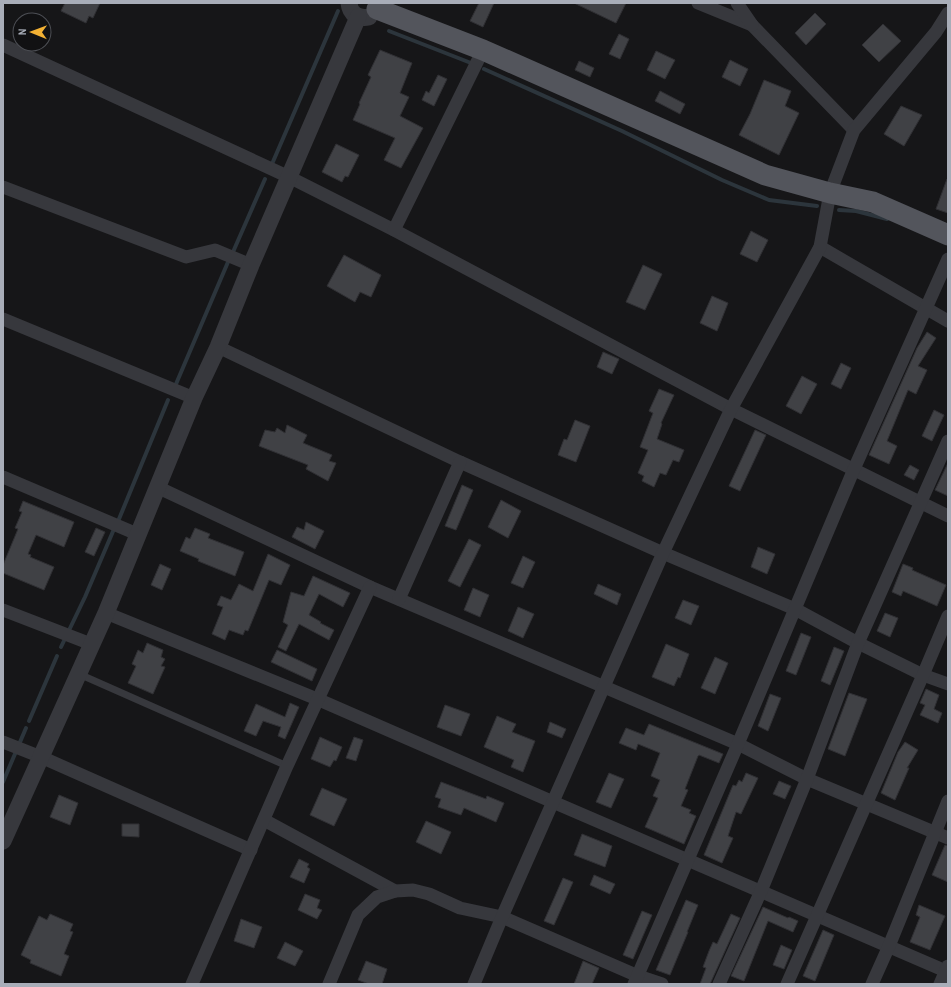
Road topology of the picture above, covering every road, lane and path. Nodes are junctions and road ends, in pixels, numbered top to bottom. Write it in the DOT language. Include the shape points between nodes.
graph roads {
  1 [pos="698,3"];
  2 [pos="737,3"];
  3 [pos="378,6"];
  4 [pos="353,10"];
  5 [pos="948,13"];
  6 [pos="752,25"];
  7 [pos="3,45"];
  8 [pos="483,50"];
  9 [pos="854,130"];
  10 [pos="288,177"];
  11 [pos="3,186"];
  12 [pos="830,193"];
  13 [pos="394,230"];
  14 [pos="948,235"];
  15 [pos="820,247"];
  16 [pos="948,259"];
  17 [pos="251,265"];
  18 [pos="927,308"];
  19 [pos="3,318"];
  20 [pos="948,321"];
  21 [pos="218,347"];
  22 [pos="194,398"];
  23 [pos="731,409"];
  24 [pos="948,441"];
  25 [pos="460,462"];
  26 [pos="854,469"];
  27 [pos="3,477"];
  28 [pos="157,487"];
  29 [pos="922,503"];
  30 [pos="948,516"];
  31 [pos="138,534"];
  32 [pos="663,553"];
  33 [pos="370,586"];
  34 [pos="399,599"];
  35 [pos="795,609"];
  36 [pos="3,610"];
  37 [pos="106,613"];
  38 [pos="948,616"];
  39 [pos="858,643"];
  40 [pos="90,644"];
  41 [pos="78,674"];
  42 [pos="924,675"];
  43 [pos="948,684"];
  44 [pos="604,687"];
  45 [pos="317,699"];
  46 [pos="3,742"];
  47 [pos="738,744"];
  48 [pos="41,757"];
  49 [pos="287,766"];
  50 [pos="807,779"];
  51 [pos="948,801"];
  52 [pos="553,802"];
  53 [pos="866,803"];
  54 [pos="264,820"];
  55 [pos="935,832"];
  56 [pos="948,838"];
  57 [pos="3,841"];
  58 [pos="251,850"];
  59 [pos="688,860"];
  60 [pos="395,891"];
  61 [pos="761,891"];
  62 [pos="817,915"];
  63 [pos="502,917"];
  64 [pos="889,946"];
  65 [pos="947,970"];
  66 [pos="636,980"];
  67 [pos="192,984"];
  68 [pos="329,984"];
  69 [pos="474,984"];
  70 [pos="662,984"];
  71 [pos="718,984"];
  72 [pos="787,984"];
  73 [pos="872,984"];
  74 [pos="940,984"];
  1 -- 6 [label="street"];
  2 -- 6 [label="street"];
  3 -- 4 [label="street" via="374,14 363,18"];
  3 -- 8 [label="main road"];
  4 -- 10 [label="street"];
  5 -- 9 [label="street" via="936,32"];
  6 -- 9 [label="street"];
  7 -- 10 [label="street"];
  8 -- 12 [label="main road" via="765,175"];
  8 -- 13 [label="street"];
  9 -- 12 [label="street"];
  10 -- 13 [label="street"];
  10 -- 17 [label="street"];
  11 -- 17 [label="street" via="186,257 215,250"];
  12 -- 14 [label="main road" via="873,202"];
  12 -- 15 [label="street"];
  13 -- 23 [label="street"];
  15 -- 18 [label="street"];
  15 -- 23 [label="street"];
  16 -- 18 [label="street"];
  17 -- 21 [label="street"];
  18 -- 20 [label="street"];
  18 -- 26 [label="street"];
  19 -- 22 [label="street"];
  21 -- 22 [label="street"];
  21 -- 25 [label="street"];
  22 -- 28 [label="street"];
  23 -- 26 [label="street"];
  23 -- 32 [label="street"];
  24 -- 29 [label="street"];
  25 -- 32 [label="street"];
  25 -- 34 [label="street"];
  26 -- 29 [label="street"];
  26 -- 35 [label="street"];
  27 -- 31 [label="street"];
  28 -- 31 [label="street"];
  28 -- 33 [label="street"];
  29 -- 30 [label="street"];
  29 -- 39 [label="street"];
  31 -- 37 [label="street"];
  32 -- 35 [label="street"];
  32 -- 44 [label="street"];
  33 -- 34 [label="street"];
  33 -- 45 [label="street"];
  34 -- 44 [label="street"];
  35 -- 39 [label="street"];
  35 -- 47 [label="street"];
  36 -- 40 [label="street"];
  37 -- 40 [label="street"];
  37 -- 45 [label="street"];
  38 -- 42 [label="street"];
  39 -- 42 [label="street"];
  39 -- 50 [label="street"];
  40 -- 41 [label="street"];
  41 -- 48 [label="street"];
  41 -- 49 [label="lane"];
  42 -- 43 [label="street"];
  42 -- 53 [label="street"];
  44 -- 47 [label="street"];
  44 -- 52 [label="street"];
  45 -- 49 [label="street"];
  45 -- 52 [label="street"];
  46 -- 48 [label="street"];
  47 -- 50 [label="street"];
  47 -- 59 [label="street"];
  48 -- 57 [label="street"];
  48 -- 58 [label="street"];
  49 -- 54 [label="street"];
  50 -- 53 [label="street"];
  50 -- 61 [label="street"];
  51 -- 55 [label="street"];
  52 -- 59 [label="street"];
  52 -- 63 [label="street"];
  53 -- 55 [label="street"];
  53 -- 62 [label="street"];
  54 -- 58 [label="street"];
  54 -- 60 [label="street"];
  55 -- 56 [label="street"];
  55 -- 64 [label="street"];
  58 -- 67 [label="street"];
  59 -- 61 [label="street"];
  59 -- 66 [label="street"];
  60 -- 63 [label="street" via="413,890 460,908"];
  60 -- 68 [label="street" via="377,897 358,915"];
  61 -- 62 [label="street"];
  61 -- 71 [label="street"];
  62 -- 64 [label="street"];
  62 -- 72 [label="street"];
  63 -- 66 [label="street"];
  63 -- 69 [label="street"];
  64 -- 65 [label="street"];
  64 -- 73 [label="street"];
  65 -- 74 [label="street"];
  66 -- 70 [label="street"];
}
